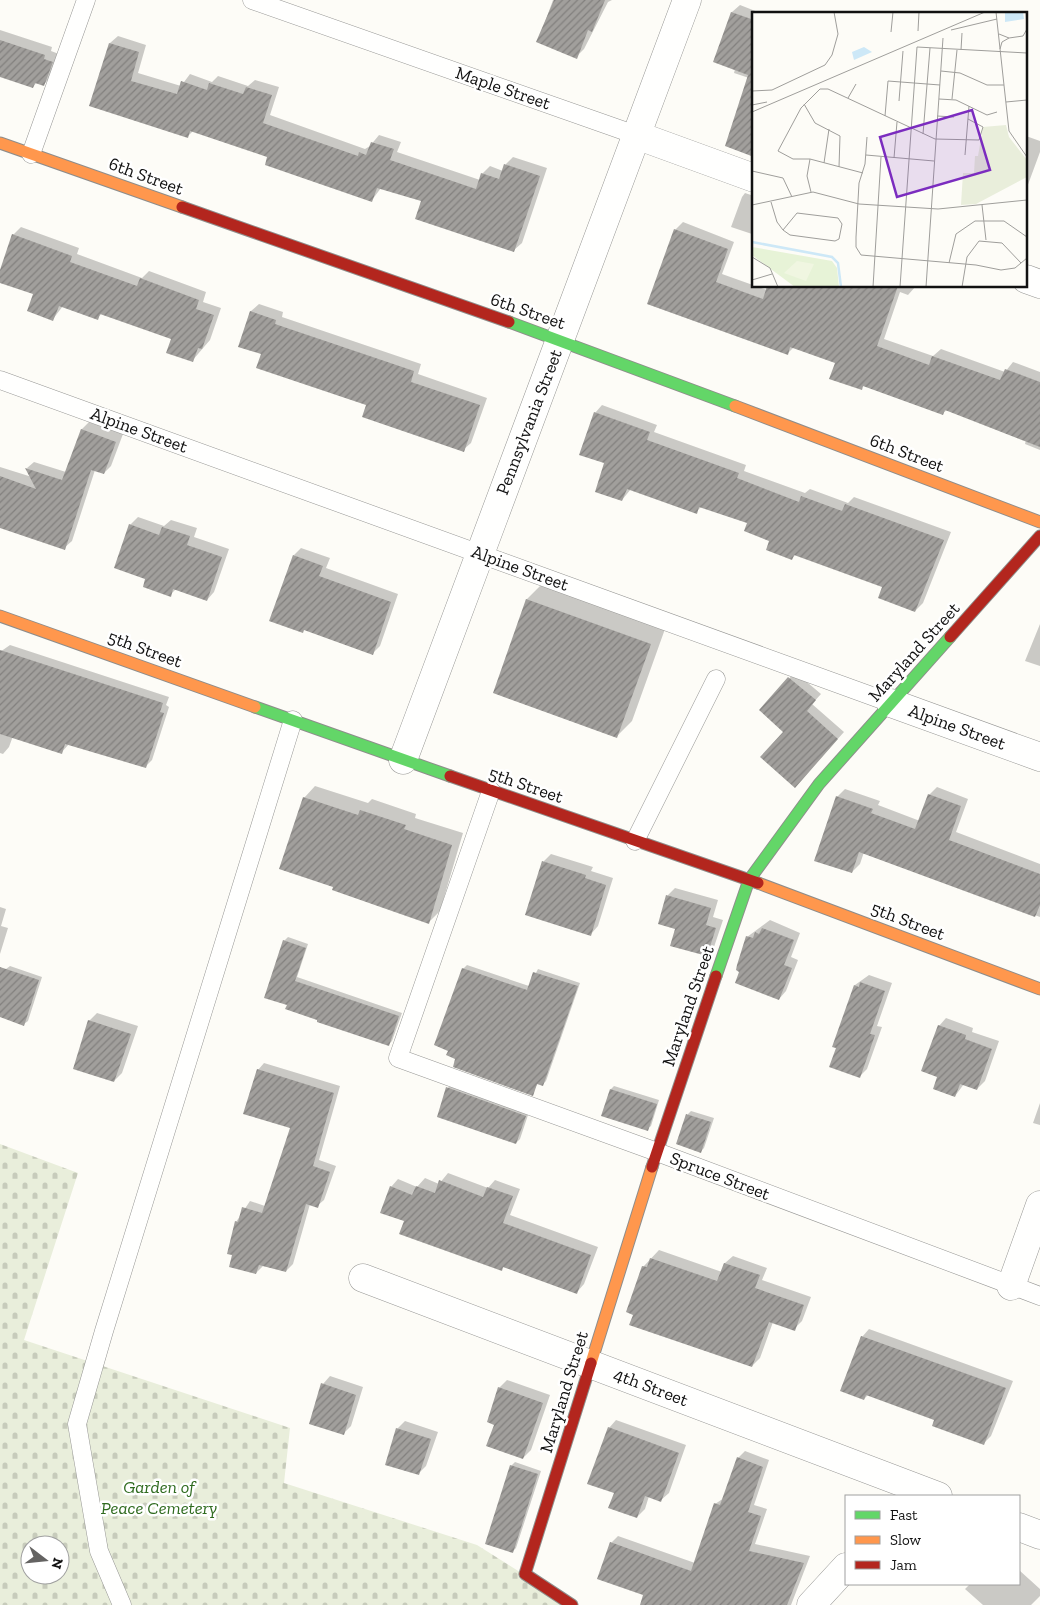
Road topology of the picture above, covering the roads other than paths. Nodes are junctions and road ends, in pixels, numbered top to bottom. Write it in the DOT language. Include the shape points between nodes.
graph roads {
  1 [pos="86,0"];
  2 [pos="252,0"];
  3 [pos="687,0"];
  4 [pos="636,135"];
  5 [pos="0,143"];
  6 [pos="30,154"];
  7 [pos="752,177"];
  8 [pos="1028,280"];
  9 [pos="1040,284"];
  10 [pos="560,340"];
  11 [pos="0,380"];
  12 [pos="1040,522"];
  13 [pos="1040,536"];
  14 [pos="480,553"];
  15 [pos="0,616"];
  16 [pos="716,679"];
  17 [pos="891,703"];
  18 [pos="293,720"];
  19 [pos="1040,757"];
  20 [pos="403,760"];
  21 [pos="491,791"];
  22 [pos="635,841"];
  23 [pos="749,880"];
  24 [pos="1040,989"];
  25 [pos="657,1152"];
  26 [pos="1040,1205"];
  27 [pos="363,1278"];
  28 [pos="1012,1286"];
  29 [pos="1040,1296"];
  30 [pos="591,1365"];
  31 [pos="922,1494"];
  32 [pos="1020,1527"];
  33 [pos="1040,1535"];
  34 [pos="845,1567"];
  35 [pos="122,1605"];
  36 [pos="572,1605"];
  37 [pos="811,1605"];
  1 -- 6 [label="lane"];
  2 -- 4 [label="lane, Maple Street"];
  3 -- 4 [label="street, Pennsylvania Street"];
  4 -- 7 [label="street, Maple Street"];
  4 -- 10 [label="street, Pennsylvania Street"];
  5 -- 6 [label="street, 6th Street"];
  6 -- 10 [label="street, 6th Street"];
  8 -- 9 [label="street"];
  10 -- 12 [label="street, 6th Street"];
  10 -- 14 [label="street, Pennsylvania Street"];
  11 -- 14 [label="lane, Alpine Street"];
  13 -- 17 [label="street, Maryland Street"];
  14 -- 17 [label="lane, Alpine Street"];
  14 -- 20 [label="street, Pennsylvania Street"];
  15 -- 18 [label="street, 5th Street"];
  16 -- 22 [label="lane"];
  17 -- 19 [label="street, Alpine Street"];
  17 -- 23 [label="street, Maryland Street" via="819,784"];
  18 -- 20 [label="street, 5th Street"];
  18 -- 35 [label="lane" via="77,1424 99,1551"];
  20 -- 21 [label="street, 5th Street"];
  21 -- 22 [label="street, 5th Street"];
  21 -- 25 [label="lane, Spruce Street" via="398,1058"];
  22 -- 23 [label="street, 5th Street"];
  23 -- 24 [label="street, 5th Street"];
  23 -- 25 [label="street, Maryland Street"];
  25 -- 28 [label="lane, Spruce Street"];
  25 -- 30 [label="street, Maryland Street"];
  26 -- 28 [label="street"];
  27 -- 30 [label="street, 4th Street"];
  28 -- 29 [label="lane, Spruce Street"];
  30 -- 31 [label="street, 4th Street"];
  30 -- 36 [label="street, Maryland Street" via="525,1574"];
  32 -- 33 [label="street"];
  34 -- 37 [label="street"];
}
